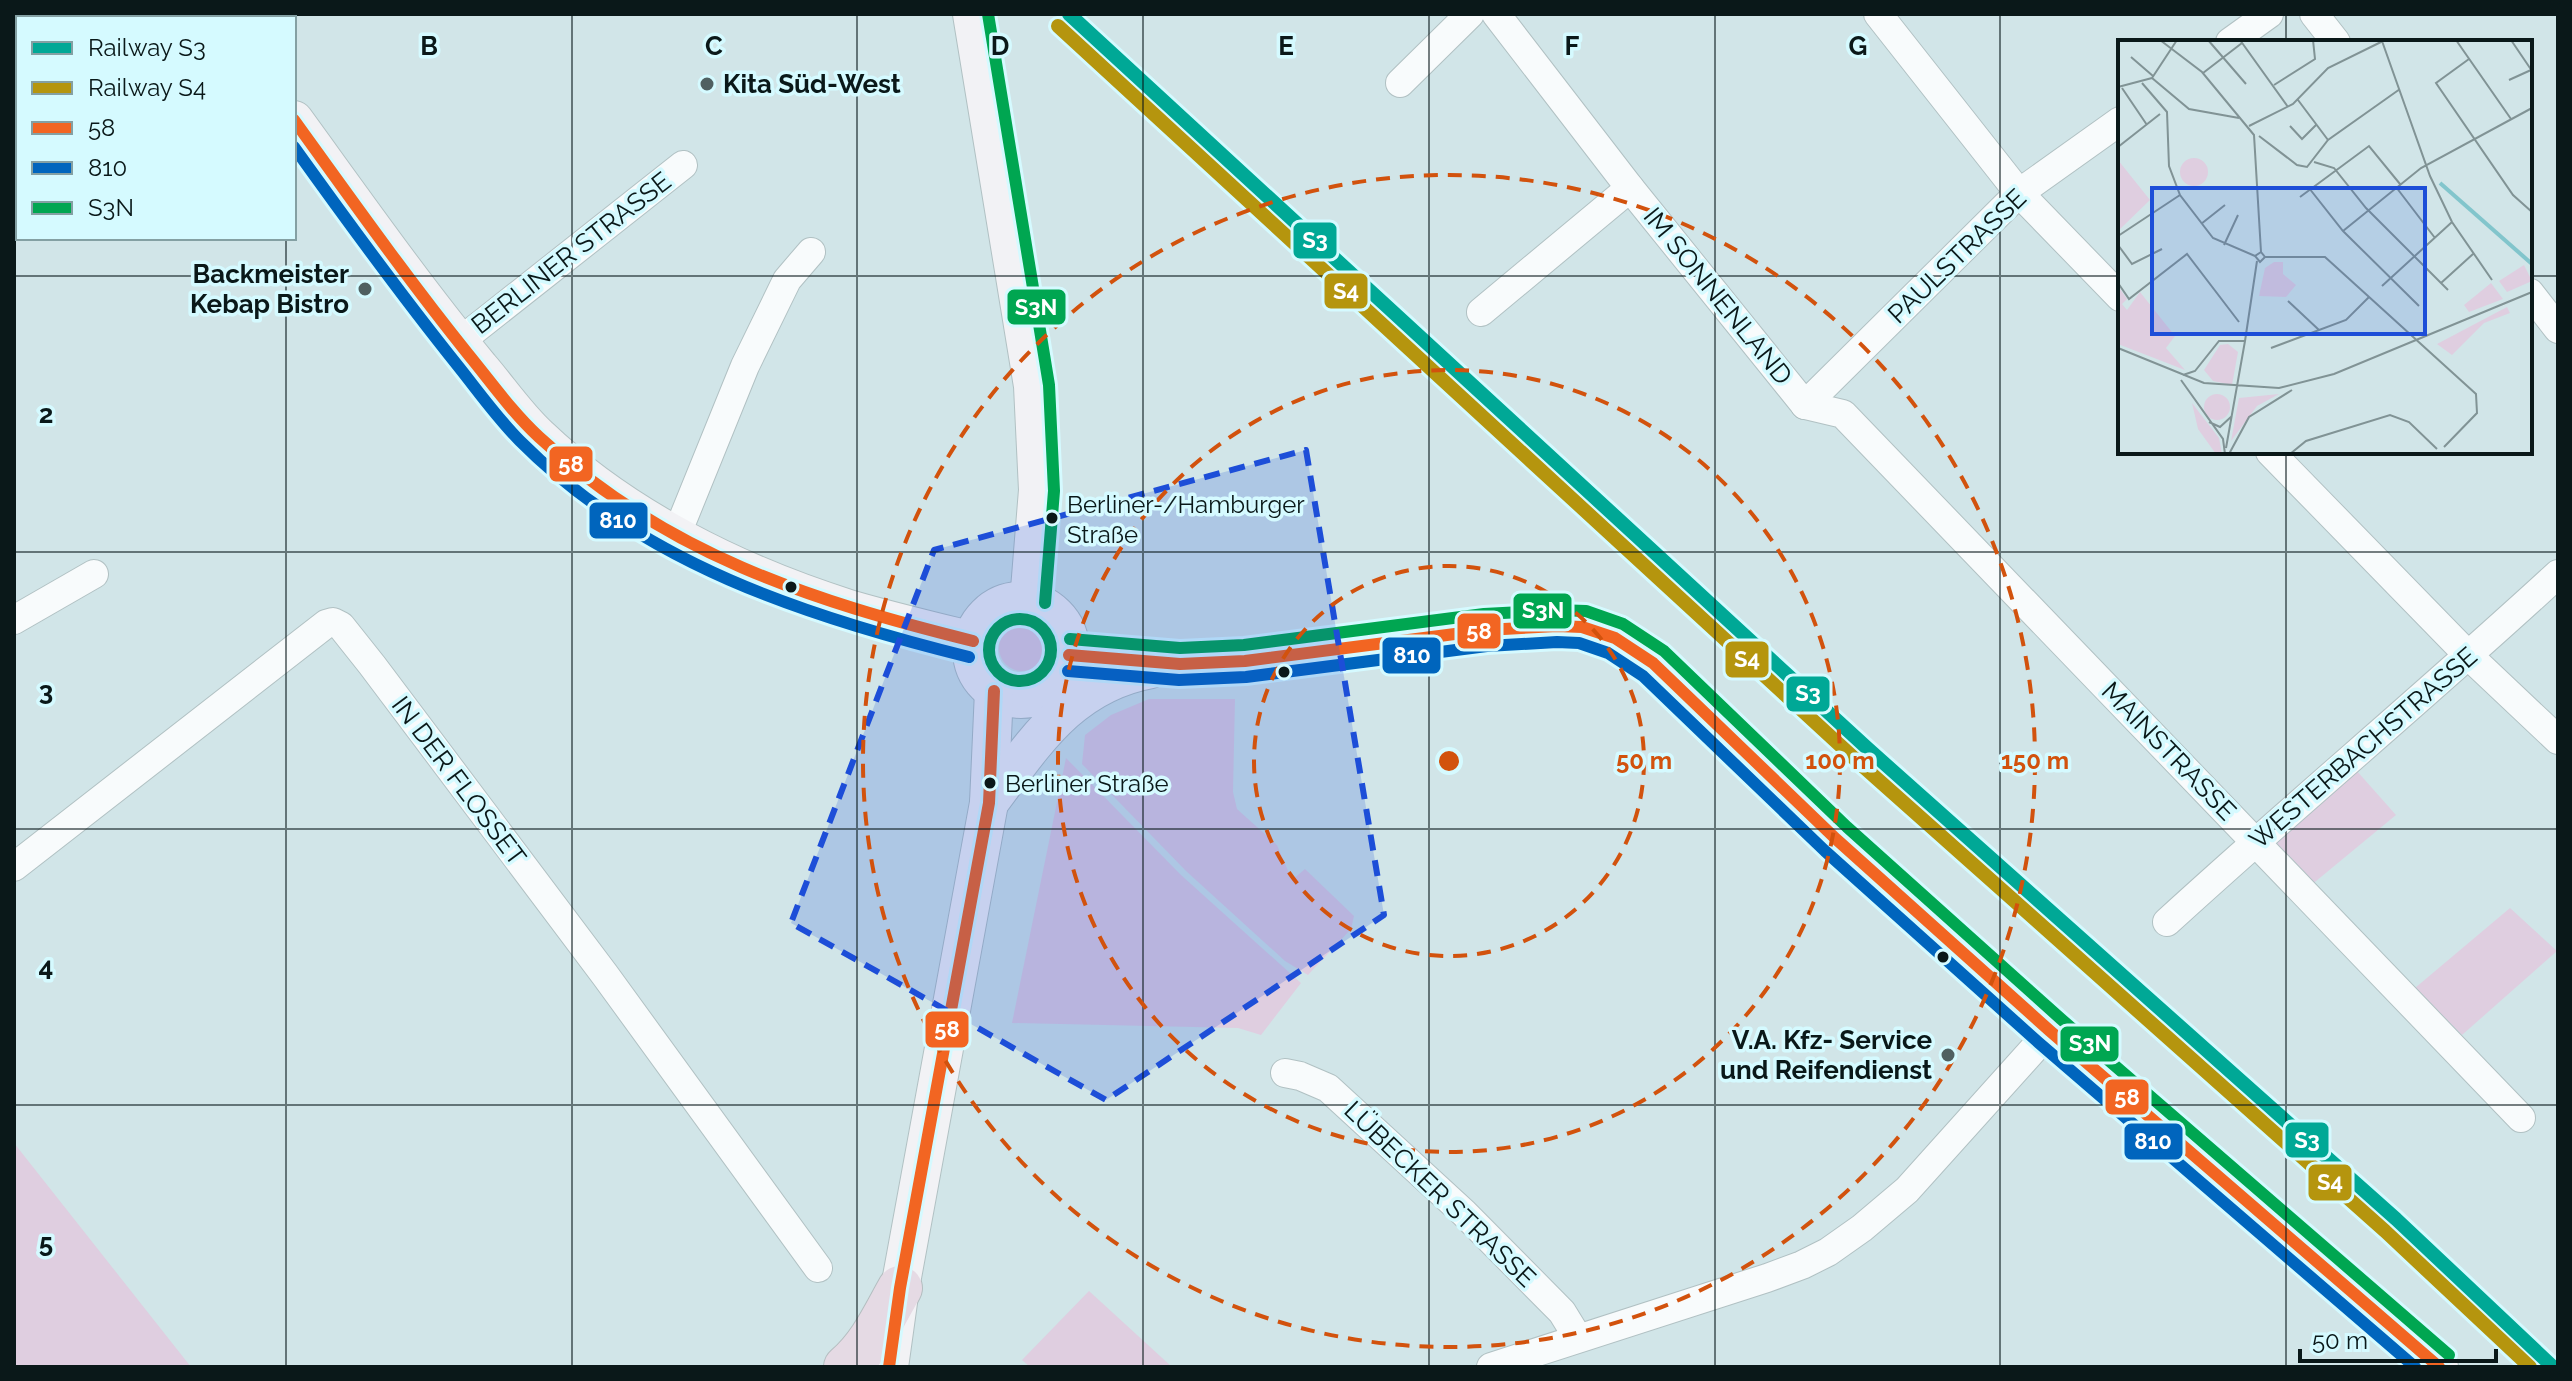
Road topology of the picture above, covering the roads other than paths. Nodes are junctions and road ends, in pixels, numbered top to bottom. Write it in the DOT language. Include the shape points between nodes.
graph roads {
  1 [pos="972,14"];
  2 [pos="1470,14"];
  3 [pos="1496,14"];
  4 [pos="1878,14"];
  5 [pos="2269,14"];
  6 [pos="2314,14"];
  7 [pos="2233,40"];
  8 [pos="2334,40"];
  9 [pos="1400,83"];
  10 [pos="2118,122"];
  11 [pos="296,123"];
  12 [pos="683,165"];
  13 [pos="1630,188"];
  14 [pos="2019,193"];
  15 [pos="811,252"];
  16 [pos="2118,295"];
  17 [pos="2532,296"];
  18 [pos="1481,312"];
  19 [pos="2558,329"];
  20 [pos="459,342"];
  21 [pos="1805,405"];
  22 [pos="2272,454"];
  23 [pos="676,536"];
  24 [pos="94,574"];
  25 [pos="2558,574"];
  26 [pos="1029,602"];
  27 [pos="14,620"];
  28 [pos="973,641"];
  29 [pos="1069,655"];
  30 [pos="2469,656"];
  31 [pos="1180,664"];
  32 [pos="1011,695"];
  33 [pos="2558,740"];
  34 [pos="989,803"];
  35 [pos="2256,841"];
  36 [pos="14,867"];
  37 [pos="2167,922"];
  38 [pos="2050,1031"];
  39 [pos="1285,1073"];
  40 [pos="2521,1118"];
  41 [pos="818,1268"];
  42 [pos="900,1288"];
  43 [pos="1578,1338"];
  44 [pos="846,1367"];
  45 [pos="889,1367"];
  46 [pos="1491,1367"];
  47 [pos="2439,1367"];
  1 -- 26 [label="street" via="1033,386 1038,490"];
  2 -- 9 [label="street"];
  3 -- 13 [label="street, IM SONNENLAND"];
  4 -- 14 [label="street"];
  5 -- 7 [label="street"];
  6 -- 8 [label="street"];
  10 -- 14 [label="street, PAULSTRASSE"];
  11 -- 20 [label="street, BERLINER STRASSE"];
  12 -- 20 [label="street, BERLINER STRASSE"];
  13 -- 18 [label="street, IM SONNENLAND"];
  13 -- 21 [label="street, IM SONNENLAND"];
  14 -- 16 [label="street"];
  14 -- 21 [label="street, PAULSTRASSE"];
  15 -- 23 [label="street" via="787,280 745,366"];
  17 -- 19 [label="street"];
  20 -- 23 [label="street, BERLINER STRASSE" via="536,435 577,471"];
  21 -- 35 [label="street, MAINSTRASSE" via="1843,414"];
  22 -- 30 [label="street"];
  23 -- 28 [label="street, BERLINER STRASSE" via="799,592"];
  24 -- 27 [label="street"];
  25 -- 30 [label="street, WESTERBACHSTRASSE"];
  26 -- 28 [label="street" via="993,610"];
  26 -- 29 [label="street" via="1055,615 1069,641"];
  28 -- 32 [label="street" via="978,675"];
  29 -- 31 [label="street"];
  29 -- 32 [label="street" via="1065,671 1043,694"];
  30 -- 33 [label="street"];
  30 -- 35 [label="street, WESTERBACHSTRASSE"];
  31 -- 34 [label="street" via="1129,673 1087,692 1047,727"];
  31 -- 38 [label="street" via="1256,660 1486,630 1597,630 1653,663 1836,839"];
  32 -- 34 [label="street"];
  34 -- 42 [label="street"];
  35 -- 37 [label="street, WESTERBACHSTRASSE"];
  35 -- 40 [label="street, MAINSTRASSE"];
  36 -- 41 [label="street, IN DER FLOSSET" via="333,622 430,741"];
  38 -- 43 [label="street" via="1907,1190 1828,1252 1767,1278"];
  38 -- 47 [label="street"];
  39 -- 43 [label="street, LÜBECKER STRASSE" via="1328,1088 1475,1224 1562,1312"];
  42 -- 44 [label="highway" via="876,1332"];
  42 -- 45 [label="street"];
  43 -- 46 [label="street"];
}
